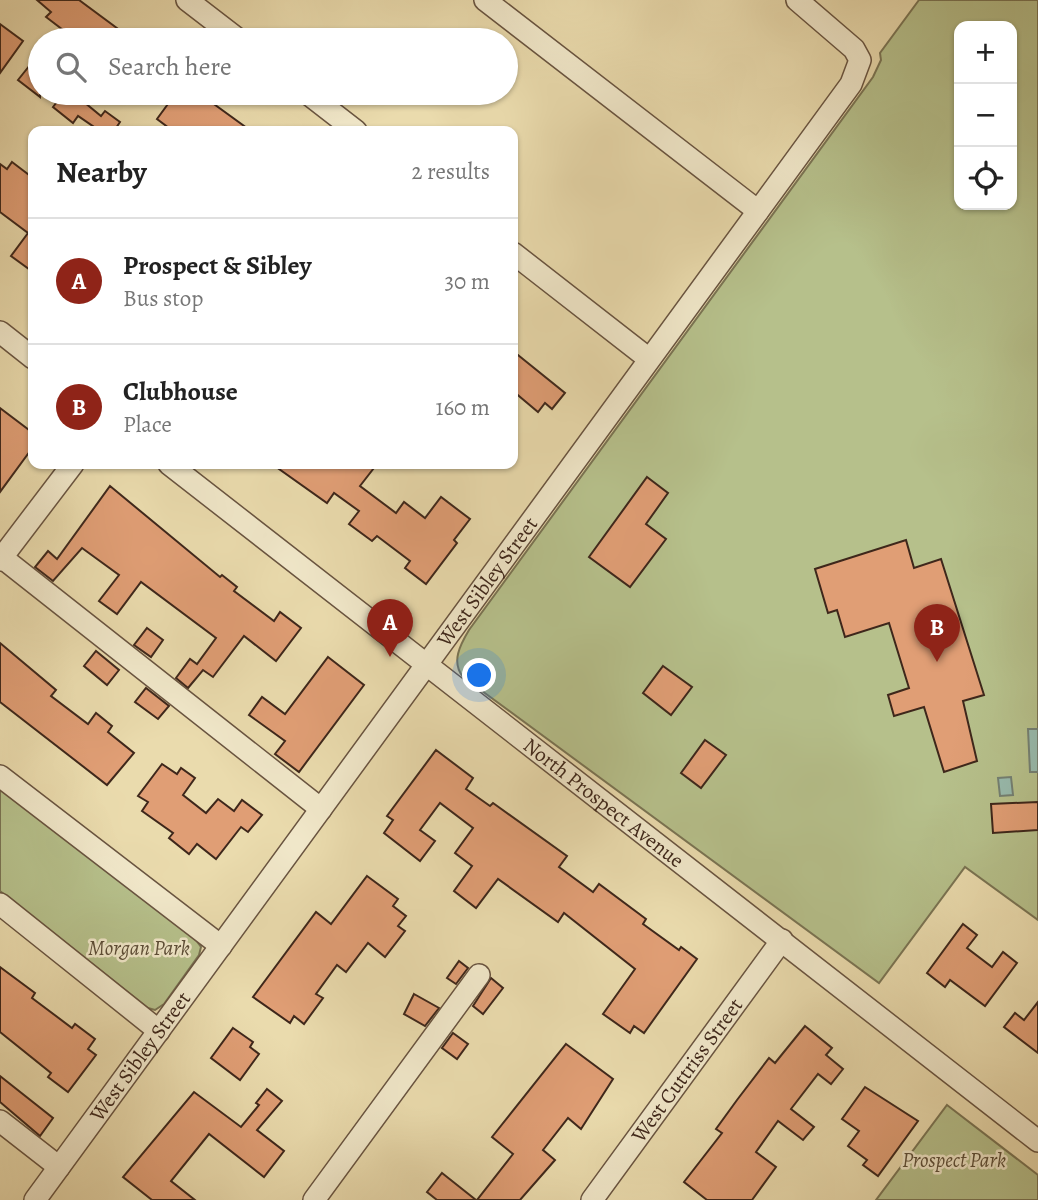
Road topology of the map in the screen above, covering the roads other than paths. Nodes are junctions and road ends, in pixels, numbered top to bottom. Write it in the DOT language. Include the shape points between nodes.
graph roads {
  1 [pos="187,0"];
  2 [pos="485,0"];
  3 [pos="797,0"];
  4 [pos="223,28"];
  5 [pos="322,105"];
  6 [pos="350,126"];
  7 [pos="758,211"];
  8 [pos="518,257"];
  9 [pos="0,332"];
  10 [pos="28,354"];
  11 [pos="649,359"];
  12 [pos="69,469"];
  13 [pos="175,469"];
  14 [pos="1,558"];
  15 [pos="428,664"];
  16 [pos="0,776"];
  17 [pos="321,809"];
  18 [pos="0,904"];
  19 [pos="782,940"];
  20 [pos="221,946"];
  21 [pos="478,975"];
  22 [pos="159,1031"];
  23 [pos="0,1121"];
  24 [pos="1038,1141"];
  25 [pos="59,1167"];
  26 [pos="35,1200"];
  27 [pos="314,1200"];
  28 [pos="592,1200"];
  1 -- 4 [label="street"];
  2 -- 7 [label="street"];
  3 -- 7 [label="street, West Sibley Street" via="846,40 860,60 851,83"];
  5 -- 6 [label="street"];
  7 -- 11 [label="street, West Sibley Street"];
  8 -- 11 [label="street"];
  9 -- 10 [label="street"];
  11 -- 15 [label="street, West Sibley Street"];
  12 -- 14 [label="street"];
  13 -- 15 [label="street, North Prospect Avenue"];
  14 -- 17 [label="street"];
  15 -- 17 [label="street, West Sibley Street"];
  15 -- 19 [label="street, North Prospect Avenue"];
  16 -- 20 [label="street"];
  17 -- 20 [label="street, West Sibley Street"];
  18 -- 22 [label="street"];
  19 -- 24 [label="street, North Prospect Avenue"];
  19 -- 28 [label="street, West Cuttriss Street"];
  20 -- 22 [label="street, West Sibley Street"];
  21 -- 27 [label="street"];
  22 -- 25 [label="street, West Sibley Street"];
  23 -- 25 [label="street"];
  25 -- 26 [label="street, West Sibley Street"];
}
